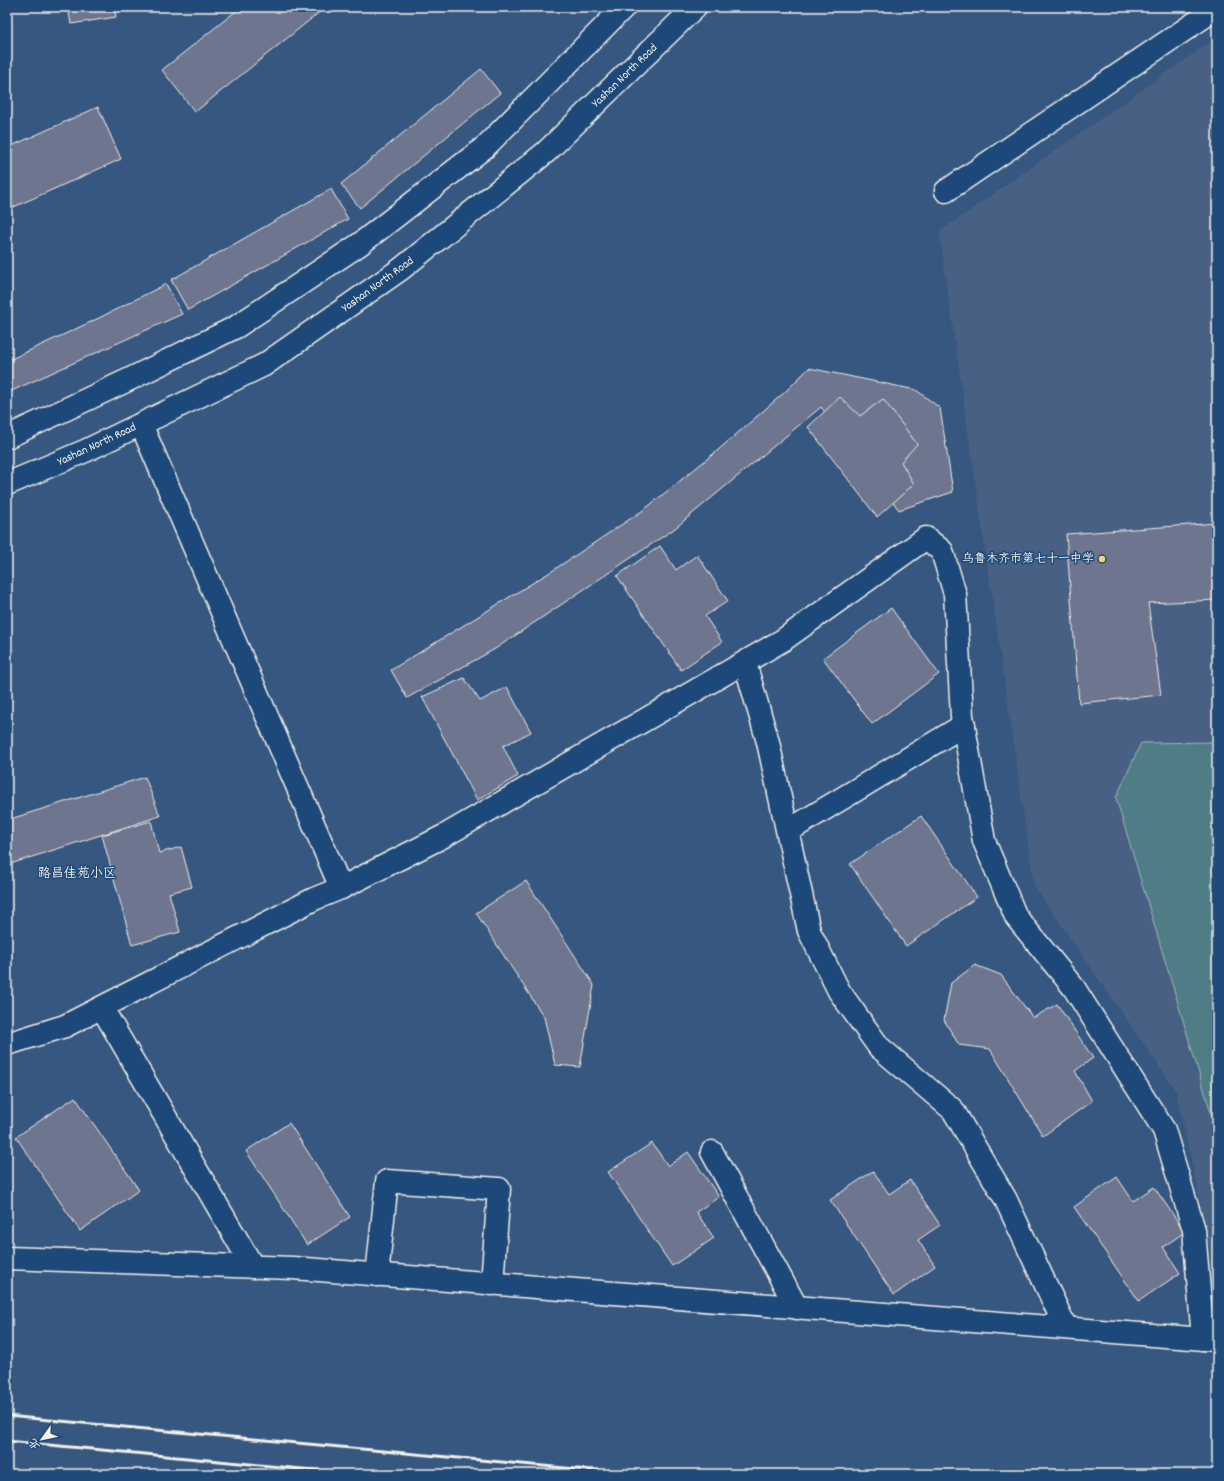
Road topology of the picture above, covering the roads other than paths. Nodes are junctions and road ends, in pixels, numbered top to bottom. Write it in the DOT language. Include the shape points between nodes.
graph roads {
  1 [pos="624,7"];
  2 [pos="695,7"];
  3 [pos="1217,8"];
  4 [pos="946,191"];
  5 [pos="141,424"];
  6 [pos="7,437"];
  7 [pos="7,484"];
  8 [pos="745,663"];
  9 [pos="964,725"];
  10 [pos="788,830"];
  11 [pos="341,888"];
  12 [pos="102,1008"];
  13 [pos="7,1044"];
  14 [pos="712,1152"];
  15 [pos="7,1258"];
  16 [pos="253,1267"];
  17 [pos="377,1275"];
  18 [pos="492,1284"];
  19 [pos="797,1308"];
  20 [pos="1066,1328"];
  21 [pos="1210,1339"];
  1 -- 6 [label="main road" via="485,147 360,244 236,327"];
  2 -- 5 [label="main road, Yashan North Road" via="546,152 401,269 264,365"];
  3 -- 4 [label="main road"];
  5 -- 7 [label="main road, Yashan North Road"];
  5 -- 11 [label="main road"];
  8 -- 9 [label="main road" via="783,640 926,538 942,551 955,594"];
  8 -- 10 [label="main road" via="768,742"];
  8 -- 11 [label="main road" via="444,836"];
  9 -- 10 [label="main road"];
  9 -- 21 [label="main road" via="984,841 1016,916 1074,988 1164,1130 1194,1230"];
  10 -- 20 [label="main road" via="809,930 839,991 879,1047 953,1110 1005,1198"];
  11 -- 12 [label="main road" via="314,899"];
  12 -- 13 [label="main road" via="65,1026"];
  12 -- 16 [label="main road"];
  14 -- 19 [label="main road"];
  15 -- 16 [label="main road"];
  16 -- 17 [label="main road"];
  17 -- 18 [label="main road"];
  17 -- 18 [label="main road" via="387,1181 499,1189"];
  18 -- 19 [label="main road"];
  19 -- 20 [label="main road"];
  20 -- 21 [label="main road"];
}
